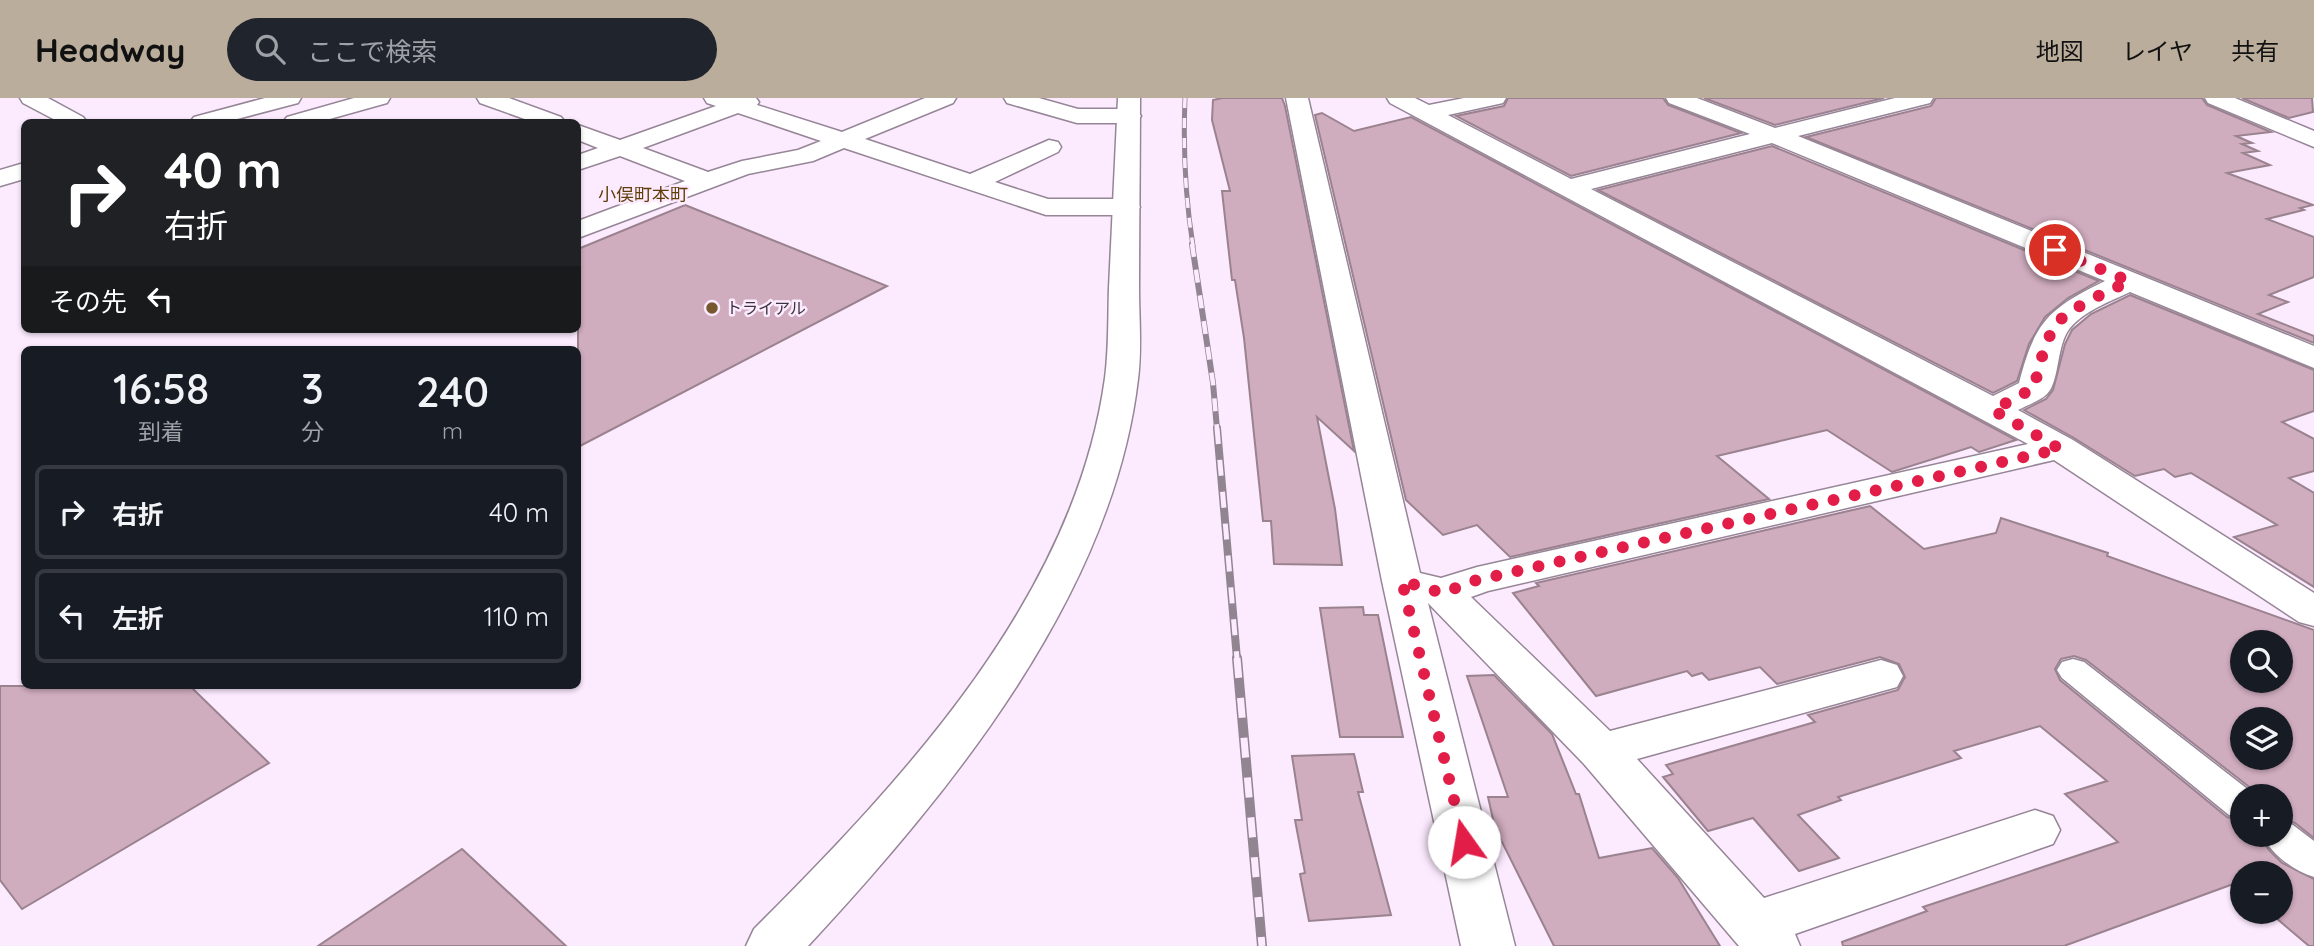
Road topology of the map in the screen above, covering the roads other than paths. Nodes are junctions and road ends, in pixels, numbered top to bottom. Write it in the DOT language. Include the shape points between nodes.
graph roads {
  1 [pos="31,98"];
  2 [pos="379,98"];
  3 [pos="488,98"];
  4 [pos="945,98"];
  5 [pos="1015,98"];
  6 [pos="1297,98"];
  7 [pos="1398,98"];
  8 [pos="1495,98"];
  9 [pos="1677,98"];
  10 [pos="1922,98"];
  11 [pos="2225,99"];
  12 [pos="273,100"];
  13 [pos="738,101"];
  14 [pos="1129,107"];
  15 [pos="1426,113"];
  16 [pos="70,119"];
  17 [pos="212,119"];
  18 [pos="312,119"];
  19 [pos="545,119"];
  20 [pos="581,133"];
  21 [pos="1773,135"];
  22 [pos="2314,139"];
  23 [pos="843,140"];
  24 [pos="1049,147"];
  25 [pos="620,148"];
  26 [pos="581,162"];
  27 [pos="21,173"];
  28 [pos="0,178"];
  29 [pos="706,180"];
  30 [pos="971,183"];
  31 [pos="1569,187"];
  32 [pos="1127,207"];
  33 [pos="581,229"];
  34 [pos="2129,281"];
  35 [pos="2314,358"];
  36 [pos="1993,410"];
  37 [pos="2060,449"];
  38 [pos="1422,587"];
  39 [pos="2314,612"];
  40 [pos="2073,670"];
  41 [pos="1881,676"];
  42 [pos="1601,751"];
  43 [pos="2230,795"];
  44 [pos="2035,830"];
  45 [pos="2293,845"];
  46 [pos="2314,862"];
  47 [pos="1763,936"];
  48 [pos="773,946"];
  49 [pos="1488,946"];
  1 -- 16 [label="street"];
  2 -- 18 [label="street"];
  3 -- 19 [label="street"];
  4 -- 23 [label="street"];
  5 -- 14 [label="street" via="1077,116"];
  6 -- 38 [label="street"];
  7 -- 15 [label="street"];
  8 -- 15 [label="street"];
  9 -- 21 [label="street"];
  10 -- 21 [label="street"];
  11 -- 22 [label="street"];
  12 -- 17 [label="street"];
  13 -- 23 [label="street"];
  13 -- 25 [label="street"];
  14 -- 32 [label="street"];
  15 -- 31 [label="street"];
  20 -- 25 [label="street"];
  21 -- 31 [label="street"];
  21 -- 34 [label="street"];
  23 -- 29 [label="street" via="804,156"];
  23 -- 30 [label="street"];
  24 -- 30 [label="street"];
  25 -- 26 [label="street"];
  25 -- 29 [label="street"];
  27 -- 28 [label="street"];
  29 -- 33 [label="street"];
  30 -- 32 [label="street" via="1046,208"];
  31 -- 36 [label="street"];
  32 -- 48 [label="street" via="1119,407 1093,499 1050,593 966,724 898,809"];
  34 -- 35 [label="street"];
  34 -- 36 [label="street" via="2056,324 2034,388"];
  36 -- 37 [label="street"];
  37 -- 38 [label="street" via="1477,580"];
  37 -- 39 [label="street"];
  38 -- 42 [label="street"];
  38 -- 49 [label="street"];
  40 -- 43 [label="lane"];
  41 -- 42 [label="street"];
  42 -- 47 [label="street"];
  44 -- 47 [label="street"];
  45 -- 46 [label="lane"];
}
